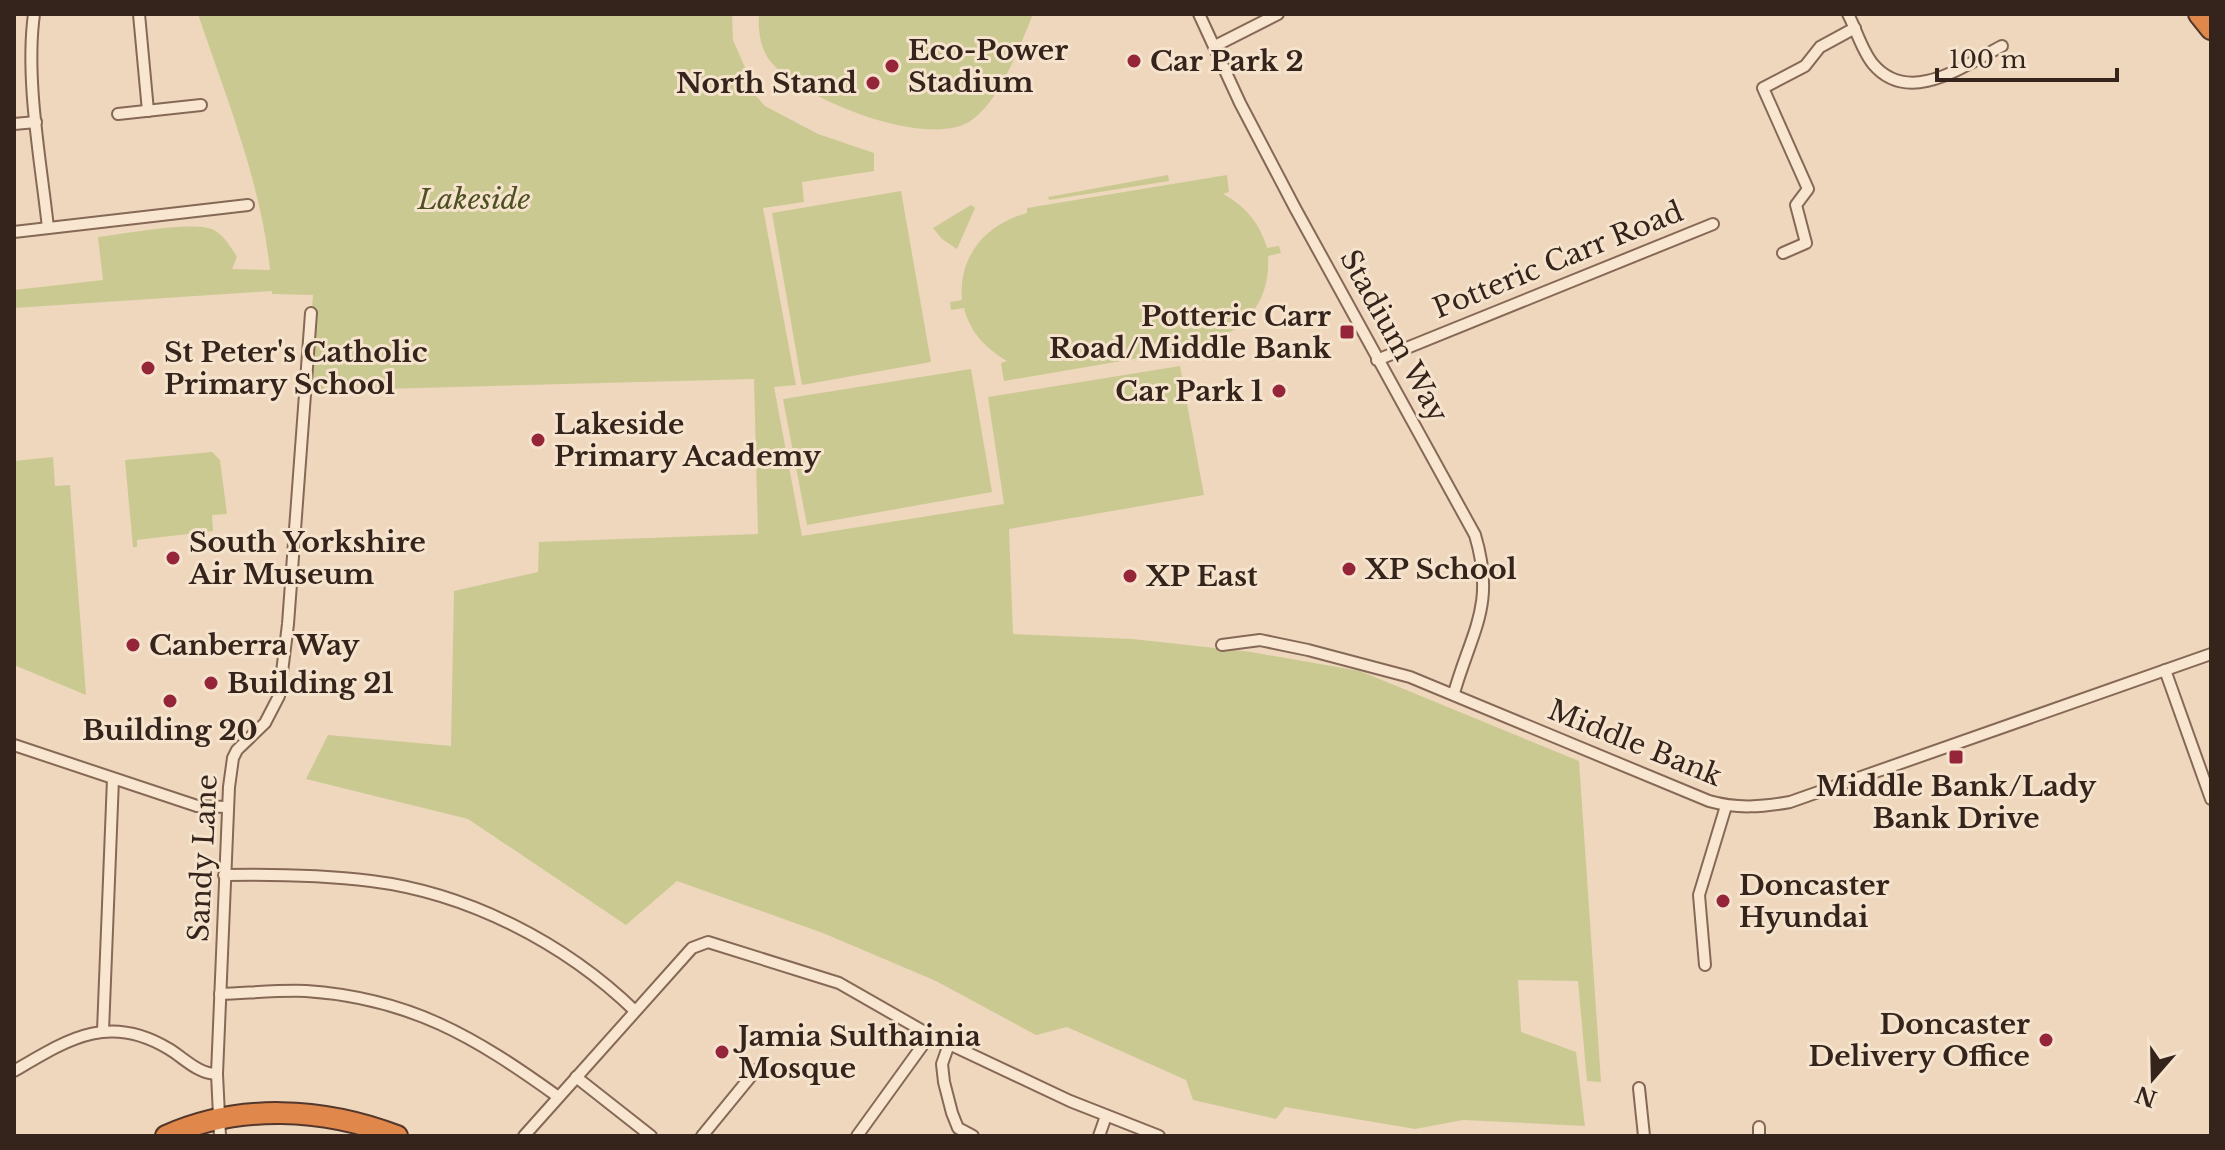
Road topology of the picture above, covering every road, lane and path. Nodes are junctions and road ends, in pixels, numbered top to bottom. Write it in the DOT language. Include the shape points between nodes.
graph roads {
  1 [pos="34,14"];
  2 [pos="139,14"];
  3 [pos="1199,14"];
  4 [pos="1278,14"];
  5 [pos="1848,14"];
  6 [pos="2199,14"];
  7 [pos="1855,28"];
  8 [pos="2211,29"];
  9 [pos="1215,46"];
  10 [pos="2002,46"];
  11 [pos="201,105"];
  12 [pos="148,111"];
  13 [pos="118,114"];
  14 [pos="36,122"];
  15 [pos="14,124"];
  16 [pos="248,205"];
  17 [pos="1713,224"];
  18 [pos="48,228"];
  19 [pos="14,232"];
  20 [pos="1783,253"];
  21 [pos="311,313"];
  22 [pos="1377,360"];
  23 [pos="1222,645"];
  24 [pos="2211,654"];
  25 [pos="2165,670"];
  26 [pos="1454,693"];
  27 [pos="14,745"];
  28 [pos="113,779"];
  29 [pos="2211,799"];
  30 [pos="1726,806"];
  31 [pos="227,807"];
  32 [pos="224,875"];
  33 [pos="1705,965"];
  34 [pos="220,994"];
  35 [pos="635,1011"];
  36 [pos="103,1031"];
  37 [pos="930,1035"];
  38 [pos="949,1044"];
  39 [pos="756,1070"];
  40 [pos="14,1071"];
  41 [pos="217,1074"];
  42 [pos="576,1077"];
  43 [pos="1639,1088"];
  44 [pos="557,1096"];
  45 [pos="1106,1116"];
  46 [pos="219,1128"];
  47 [pos="166,1136"];
  48 [pos="397,1136"];
  49 [pos="524,1136"];
  50 [pos="651,1136"];
  51 [pos="702,1136"];
  52 [pos="857,1136"];
  53 [pos="973,1136"];
  54 [pos="1099,1136"];
  55 [pos="1159,1136"];
  56 [pos="1644,1136"];
  1 -- 14 [label="street"];
  2 -- 12 [label="street"];
  3 -- 9 [label="street, Stadium Way"];
  4 -- 9 [label="street"];
  5 -- 7 [label="street"];
  6 -- 8 [label="highway"];
  7 -- 10 [label="street" via="1873,64 1910,85 1930,82"];
  7 -- 20 [label="street" via="1820,47 1805,66 1763,88 1808,189 1796,205 1806,243"];
  9 -- 22 [label="street, Stadium Way"];
  11 -- 12 [label="street"];
  12 -- 13 [label="street"];
  14 -- 15 [label="street"];
  14 -- 18 [label="street"];
  16 -- 18 [label="street"];
  17 -- 22 [label="street, Potteric Carr Road"];
  18 -- 19 [label="street"];
  21 -- 31 [label="street, Sandy Lane" via="279,696 265,723 233,758"];
  22 -- 26 [label="street, Stadium Way" via="1431,452 1482,558 1481,616"];
  23 -- 26 [label="street, Middle Bank" via="1252,639 1308,650"];
  24 -- 25 [label="street, Middle Bank"];
  25 -- 29 [label="street"];
  25 -- 30 [label="street, Middle Bank" via="1790,802"];
  26 -- 30 [label="street, Middle Bank"];
  27 -- 28 [label="street"];
  28 -- 31 [label="street" via="197,806"];
  28 -- 36 [label="street"];
  30 -- 33 [label="street" via="1699,895"];
  31 -- 32 [label="street, Sandy Lane"];
  32 -- 34 [label="street, Sandy Lane"];
  32 -- 35 [label="street" via="374,881 465,905 558,950"];
  34 -- 41 [label="street, Sandy Lane"];
  34 -- 44 [label="street" via="307,991 392,1005 462,1033"];
  35 -- 37 [label="street" via="692,948 717,943 829,979"];
  35 -- 42 [label="street"];
  36 -- 40 [label="street" via="66,1041"];
  36 -- 41 [label="street" via="148,1039 203,1072"];
  37 -- 38 [label="street"];
  37 -- 52 [label="street"];
  38 -- 45 [label="street"];
  38 -- 53 [label="street" via="942,1064 952,1113 958,1128"];
  39 -- 51 [label="street"];
  41 -- 46 [label="street, Sandy Lane"];
  42 -- 44 [label="street"];
  42 -- 50 [label="street"];
  43 -- 56 [label="street"];
  44 -- 49 [label="street"];
  45 -- 54 [label="street"];
  45 -- 55 [label="street"];
  46 -- 47 [label="highway" via="188,1126"];
  46 -- 48 [label="highway" via="276,1113 317,1114"];
}
